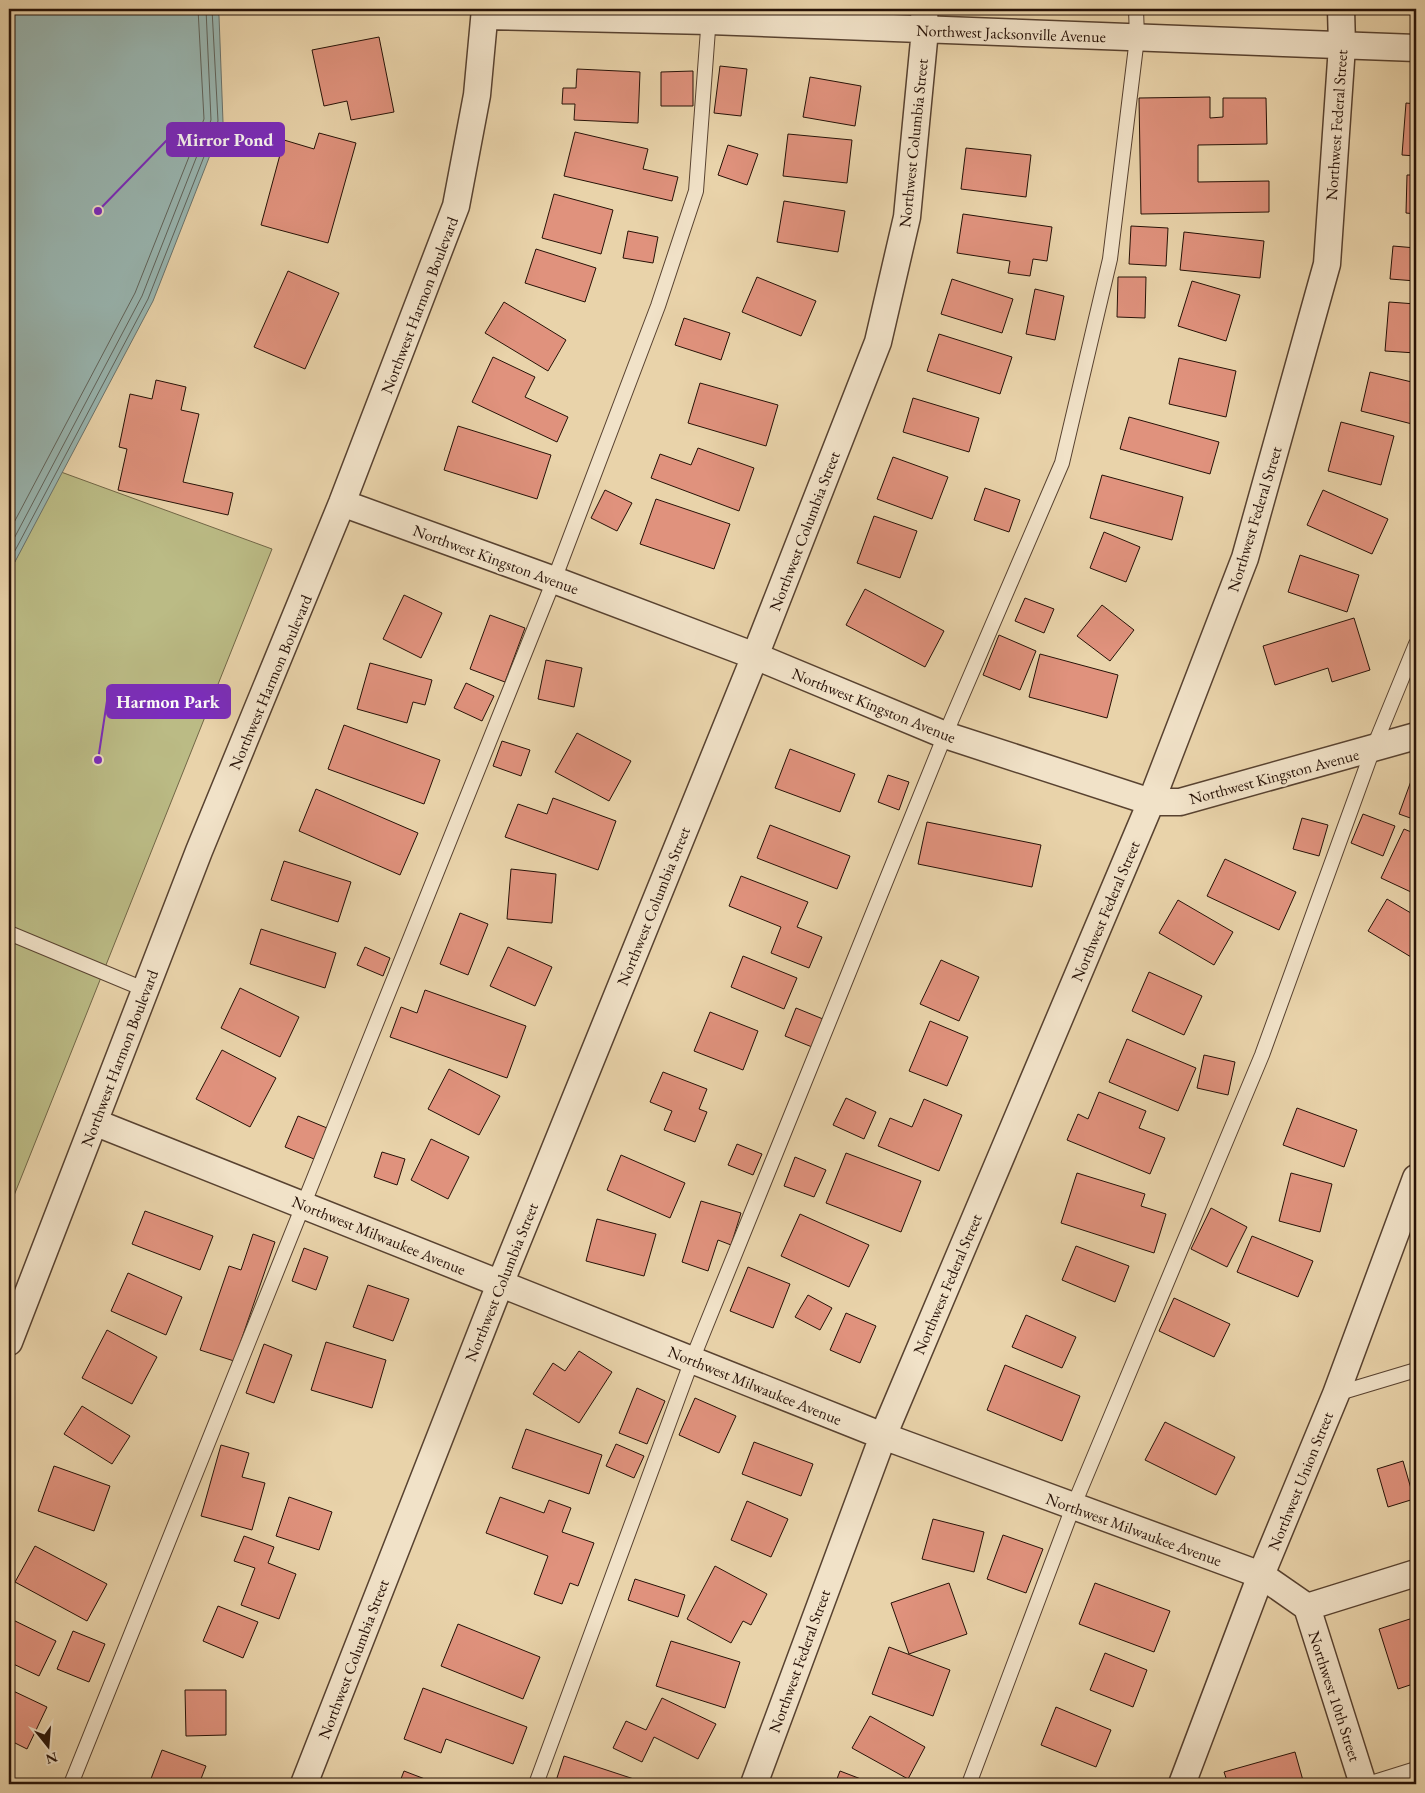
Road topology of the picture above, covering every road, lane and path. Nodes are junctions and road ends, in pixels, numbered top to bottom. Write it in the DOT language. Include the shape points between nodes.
graph roads {
  1 [pos="1136,9"];
  2 [pos="1341,9"];
  3 [pos="485,13"];
  4 [pos="709,15"];
  5 [pos="924,19"];
  6 [pos="1137,38"];
  7 [pos="1342,46"];
  8 [pos="1416,48"];
  9 [pos="342,503"];
  10 [pos="554,580"];
  11 [pos="1416,644"];
  12 [pos="755,656"];
  13 [pos="945,735"];
  14 [pos="1416,736"];
  15 [pos="1373,749"];
  16 [pos="1151,802"];
  17 [pos="9,933"];
  18 [pos="146,990"];
  19 [pos="94,1122"];
  20 [pos="1416,1178"];
  21 [pos="304,1205"];
  22 [pos="500,1284"];
  23 [pos="9,1342"];
  24 [pos="692,1360"];
  25 [pos="1416,1370"];
  26 [pos="1336,1394"];
  27 [pos="883,1436"];
  28 [pos="1073,1507"];
  29 [pos="1416,1573"];
  30 [pos="1261,1575"];
  31 [pos="1307,1607"];
  32 [pos="1416,1770"];
  33 [pos="71,1784"];
  34 [pos="304,1784"];
  35 [pos="536,1784"];
  36 [pos="754,1784"];
  37 [pos="969,1784"];
  38 [pos="1182,1784"];
  39 [pos="1363,1784"];
  40 [pos="1368,1784"];
  1 -- 6 [label="lane"];
  2 -- 7 [label="street, Northwest Federal Street"];
  3 -- 4 [label="street, Northwest Jacksonville Avenue"];
  3 -- 9 [label="street, Northwest Harmon Boulevard" via="477,95 456,206"];
  4 -- 5 [label="street, Northwest Jacksonville Avenue"];
  4 -- 10 [label="lane" via="696,190 658,306"];
  5 -- 6 [label="street, Northwest Jacksonville Avenue"];
  5 -- 12 [label="street, Northwest Columbia Street" via="907,217 878,342"];
  6 -- 7 [label="street, Northwest Jacksonville Avenue"];
  6 -- 13 [label="lane" via="1110,259 1062,463"];
  7 -- 8 [label="street, Northwest Jacksonville Avenue"];
  7 -- 16 [label="street, Northwest Federal Street" via="1326,264 1245,558"];
  9 -- 10 [label="street, Northwest Kingston Avenue"];
  9 -- 18 [label="street, Northwest Harmon Boulevard"];
  10 -- 12 [label="street, Northwest Kingston Avenue"];
  10 -- 21 [label="lane"];
  11 -- 15 [label="lane"];
  12 -- 13 [label="street, Northwest Kingston Avenue"];
  12 -- 22 [label="street, Northwest Columbia Street"];
  13 -- 16 [label="street, Northwest Kingston Avenue"];
  13 -- 24 [label="lane"];
  14 -- 15 [label="street, Northwest Kingston Avenue"];
  15 -- 16 [label="street, Northwest Kingston Avenue" via="1180,802"];
  15 -- 28 [label="lane" via="1262,1055"];
  16 -- 27 [label="street, Northwest Federal Street"];
  17 -- 18 [label="lane"];
  18 -- 19 [label="street, Northwest Harmon Boulevard"];
  19 -- 21 [label="street, Northwest Milwaukee Avenue"];
  19 -- 23 [label="street, Northwest Harmon Boulevard"];
  20 -- 26 [label="street, Northwest Union Street"];
  21 -- 22 [label="street, Northwest Milwaukee Avenue"];
  21 -- 33 [label="lane"];
  22 -- 24 [label="street, Northwest Milwaukee Avenue"];
  22 -- 34 [label="street, Northwest Columbia Street"];
  24 -- 27 [label="street, Northwest Milwaukee Avenue"];
  24 -- 35 [label="lane"];
  25 -- 26 [label="lane"];
  26 -- 30 [label="street, Northwest Union Street"];
  27 -- 28 [label="street, Northwest Milwaukee Avenue"];
  27 -- 36 [label="street, Northwest Federal Street"];
  28 -- 30 [label="street, Northwest Milwaukee Avenue"];
  28 -- 37 [label="lane"];
  29 -- 31 [label="street"];
  30 -- 31 [label="street, Northwest Milwaukee Avenue"];
  30 -- 38 [label="street, Northwest Union Street"];
  31 -- 39 [label="street, Northwest 10th Street"];
  32 -- 40 [label="lane"];
}
